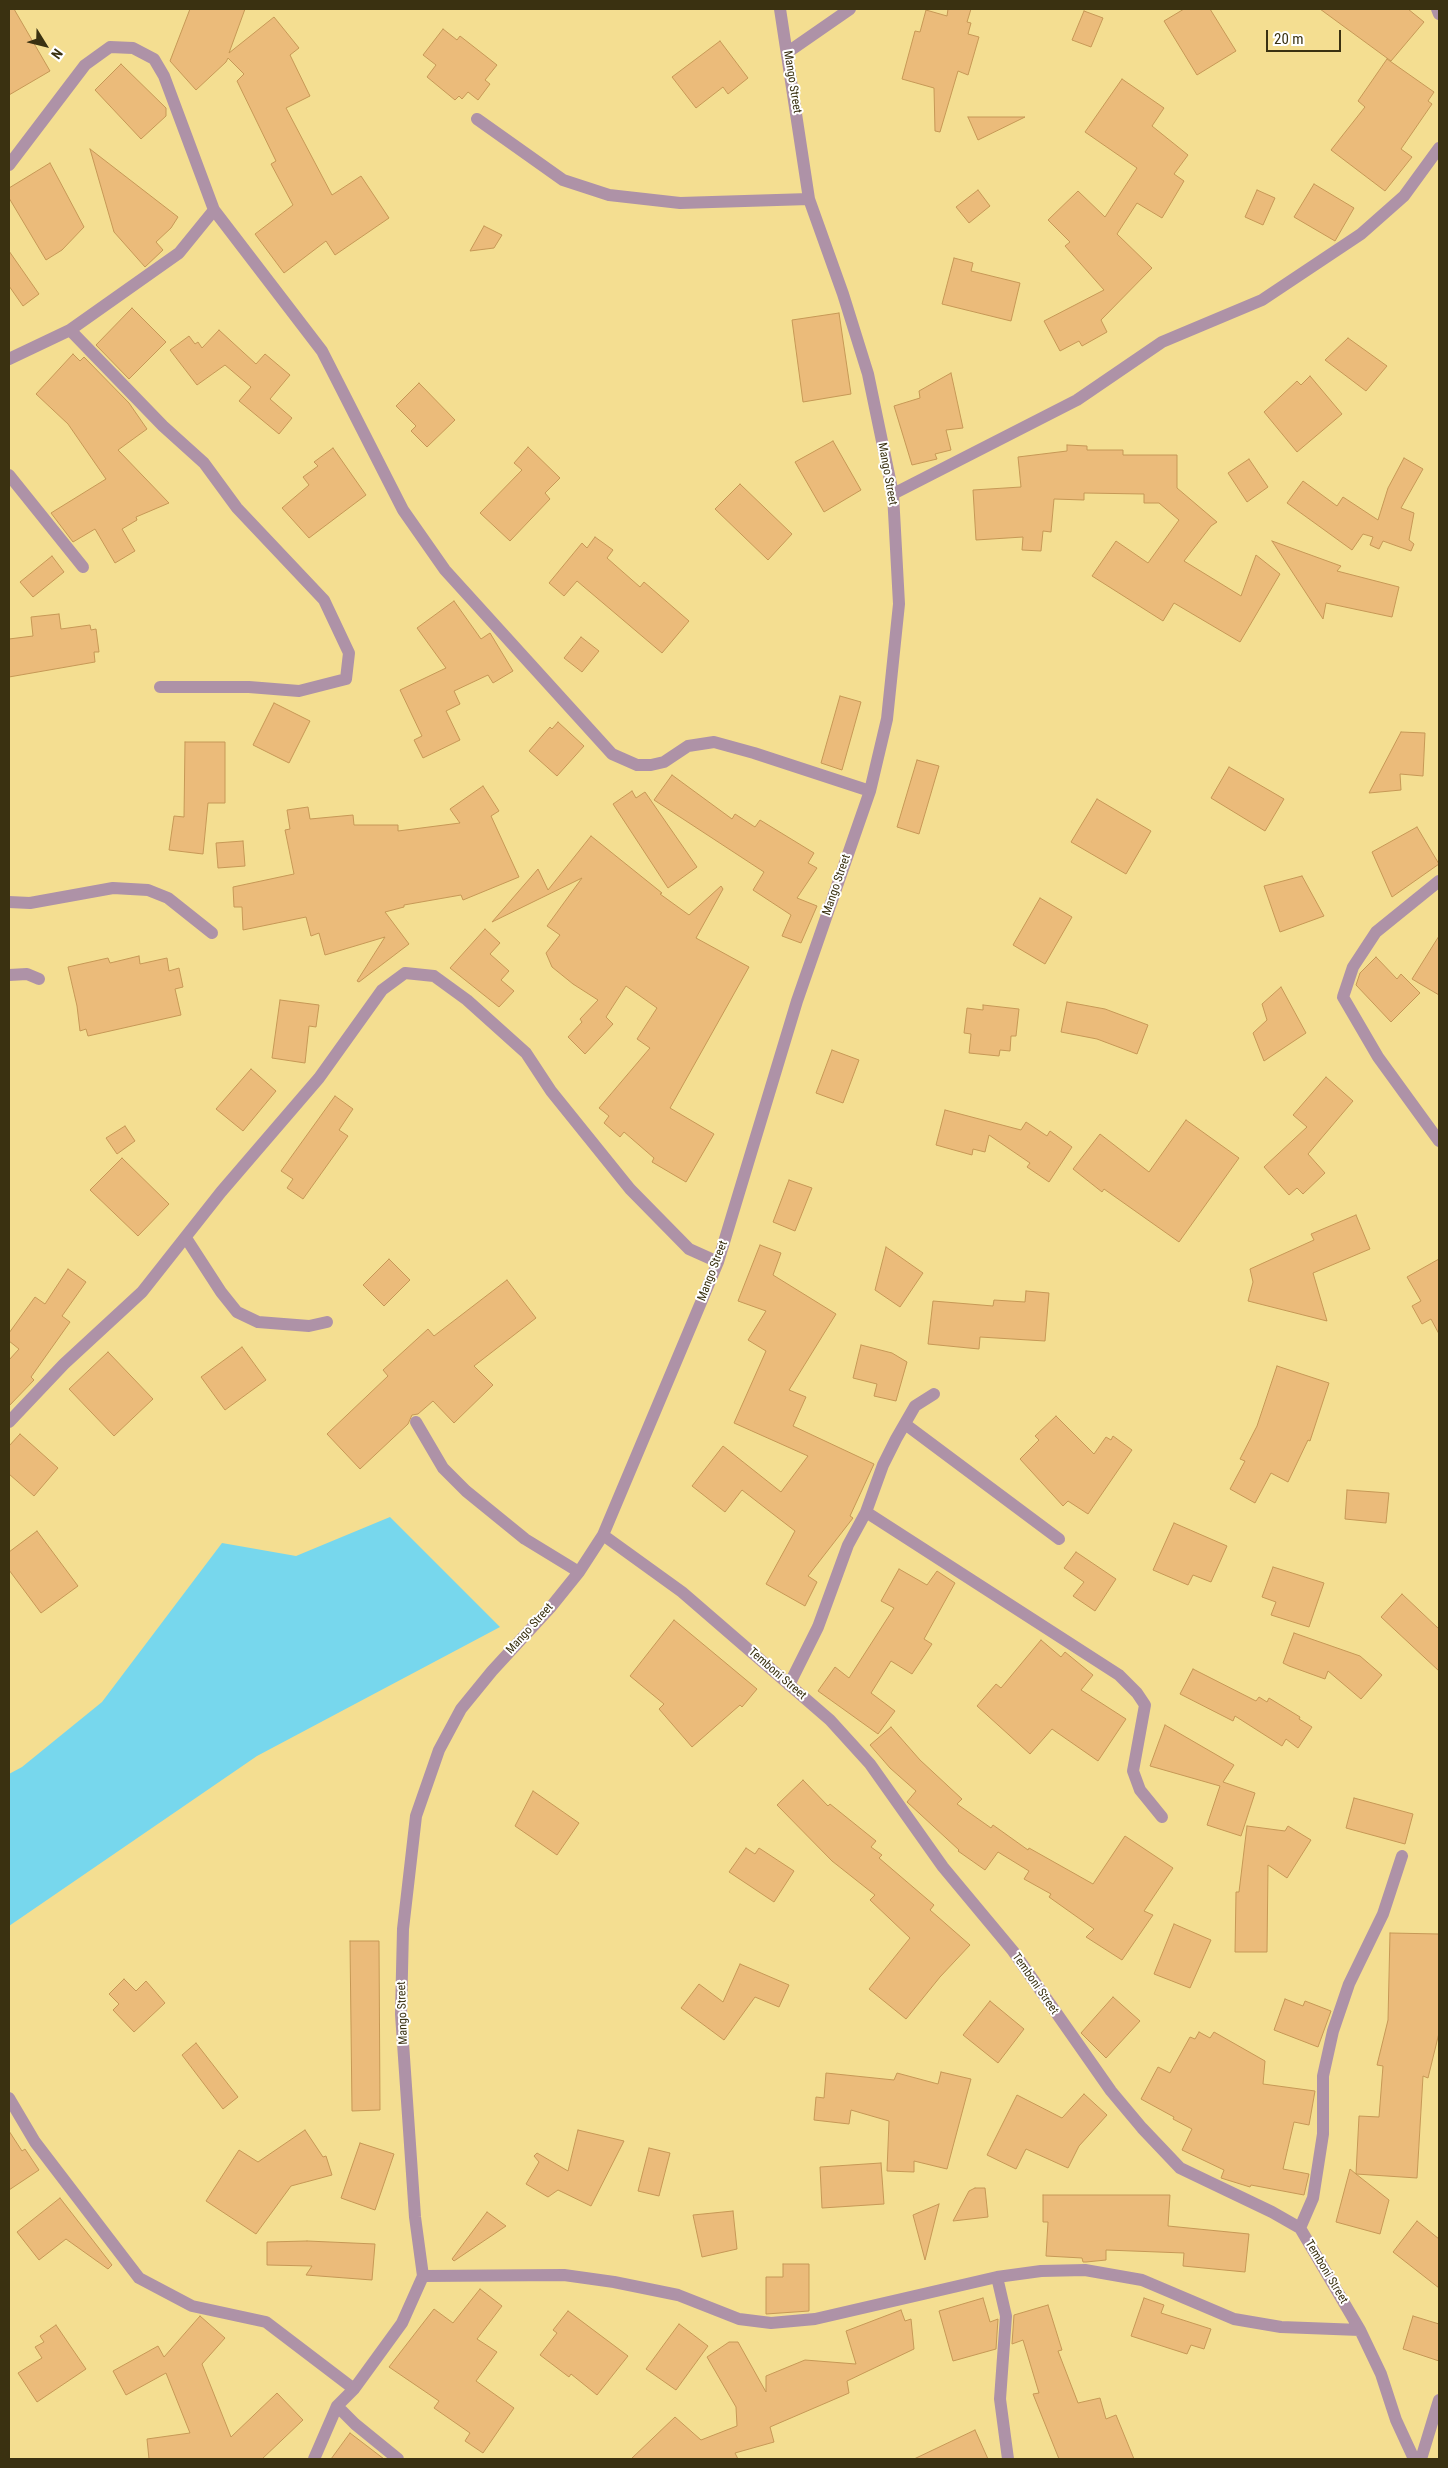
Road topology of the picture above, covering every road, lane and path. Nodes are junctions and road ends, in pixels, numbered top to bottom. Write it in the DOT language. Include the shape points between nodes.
graph roads {
  1 [pos="780,9"];
  2 [pos="850,9"];
  3 [pos="1437,9"];
  4 [pos="1439,14"];
  5 [pos="788,52"];
  6 [pos="477,119"];
  7 [pos="1439,148"];
  8 [pos="9,165"];
  9 [pos="810,200"];
  10 [pos="214,210"];
  11 [pos="70,330"];
  12 [pos="9,359"];
  13 [pos="9,475"];
  14 [pos="892,494"];
  15 [pos="82,568"];
  16 [pos="160,687"];
  17 [pos="870,791"];
  18 [pos="1439,881"];
  19 [pos="9,902"];
  20 [pos="212,933"];
  21 [pos="9,975"];
  22 [pos="39,978"];
  23 [pos="1439,1141"];
  24 [pos="186,1238"];
  25 [pos="718,1262"];
  26 [pos="327,1322"];
  27 [pos="934,1394"];
  28 [pos="9,1422"];
  29 [pos="416,1422"];
  30 [pos="905,1424"];
  31 [pos="866,1512"];
  32 [pos="603,1535"];
  33 [pos="1059,1539"];
  34 [pos="579,1572"];
  35 [pos="789,1685"];
  36 [pos="1162,1817"];
  37 [pos="1402,1856"];
  38 [pos="9,2098"];
  39 [pos="1300,2228"];
  40 [pos="423,2276"];
  41 [pos="997,2277"];
  42 [pos="1360,2330"];
  43 [pos="354,2389"];
  44 [pos="1439,2400"];
  45 [pos="337,2406"];
  46 [pos="314,2459"];
  47 [pos="398,2459"];
  48 [pos="1008,2459"];
  49 [pos="1414,2459"];
  50 [pos="1421,2459"];
  1 -- 5 [label="street, Mango Street"];
  2 -- 5 [label="street"];
  3 -- 4 [label="street"];
  5 -- 9 [label="street, Mango Street"];
  6 -- 9 [label="street" via="562,180 609,195 680,203"];
  7 -- 14 [label="street" via="1404,196 1361,234 1262,300 1162,342 1077,400"];
  8 -- 10 [label="street" via="85,65 110,48 134,48 154,59 164,76"];
  9 -- 14 [label="street, Mango Street" via="868,374"];
  10 -- 11 [label="street" via="178,253"];
  10 -- 17 [label="street" via="322,351 403,510 445,570 612,754 637,765 651,765 664,762 688,746 714,742"];
  11 -- 12 [label="street"];
  11 -- 16 [label="street" via="204,464 237,508 324,600 349,653 346,679 299,691 249,687"];
  13 -- 15 [label="street"];
  14 -- 17 [label="street, Mango Street" via="899,604 887,719"];
  17 -- 25 [label="street, Mango Street" via="797,1001"];
  18 -- 23 [label="street" via="1376,932 1353,967 1343,997 1378,1057"];
  19 -- 20 [label="street" via="30,903 113,888 148,890 168,898"];
  21 -- 22 [label="street" via="27,974"];
  24 -- 25 [label="street" via="319,1078 382,990 405,973 434,976 467,1000 526,1053 551,1091 630,1189 689,1249"];
  24 -- 26 [label="street" via="237,1312 258,1322 309,1326"];
  24 -- 28 [label="street" via="142,1292 64,1364"];
  25 -- 32 [label="street, Mango Street"];
  27 -- 30 [label="street" via="915,1406"];
  29 -- 34 [label="street" via="443,1468 466,1490 525,1539"];
  30 -- 31 [label="street" via="883,1465"];
  30 -- 33 [label="street"];
  31 -- 35 [label="street" via="848,1545 818,1628"];
  31 -- 36 [label="street" via="1119,1675 1145,1705 1133,1771 1140,1790"];
  32 -- 34 [label="street, Mango Street"];
  32 -- 35 [label="street, Temboni Street" via="682,1592"];
  34 -- 40 [label="street, Mango Street" via="461,1709 439,1750 416,1816 403,1929 402,2014 415,2217"];
  35 -- 39 [label="street, Temboni Street" via="830,1720 870,1764 943,1867 1013,1952 1111,2091 1142,2128 1180,2168"];
  37 -- 39 [label="street" via="1383,1914 1350,1984 1333,2031 1323,2076 1323,2134 1313,2198"];
  38 -- 43 [label="street" via="35,2142 139,2278 192,2306 266,2322"];
  39 -- 42 [label="street, Temboni Street"];
  40 -- 41 [label="street" via="564,2275 678,2295 739,2319 772,2323 815,2319"];
  40 -- 43 [label="street" via="402,2323"];
  41 -- 42 [label="street" via="1040,2271 1085,2270 1142,2280 1234,2319 1282,2327"];
  41 -- 48 [label="street" via="1006,2316 1000,2399"];
  42 -- 49 [label="street, Temboni Street"];
  43 -- 45 [label="street"];
  44 -- 50 [label="street"];
  45 -- 46 [label="street"];
  45 -- 47 [label="street"];
}
